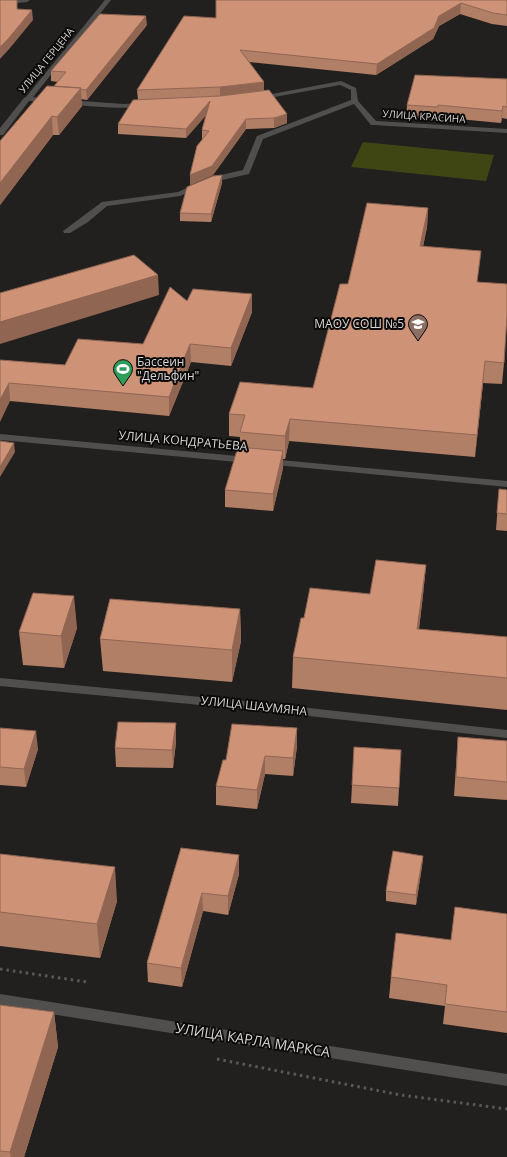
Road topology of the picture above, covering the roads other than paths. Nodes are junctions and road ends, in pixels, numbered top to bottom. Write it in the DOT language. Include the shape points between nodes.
graph roads {
  1 [pos="28,0"];
  2 [pos="108,0"];
  3 [pos="0,3"];
  4 [pos="26,99"];
  5 [pos="248,99"];
  6 [pos="355,101"];
  7 [pos="152,105"];
  8 [pos="507,131"];
  9 [pos="0,134"];
  10 [pos="67,231"];
  11 [pos="0,437"];
  12 [pos="507,484"];
  13 [pos="0,682"];
  14 [pos="507,734"];
  15 [pos="0,1000"];
  16 [pos="507,1080"];
  1 -- 3 [label="street"];
  2 -- 4 [label="street, УЛИЦА ГЕРЦЕНА"];
  4 -- 7 [label="street" via="124,106"];
  4 -- 9 [label="street, УЛИЦА ГЕРЦЕНА"];
  5 -- 6 [label="street, УЛИЦА КРАСИНА" via="341,83 354,90"];
  6 -- 8 [label="street, УЛИЦА КРАСИНА" via="374,123"];
  6 -- 10 [label="street" via="260,138 246,172 211,180 180,194 104,204"];
  11 -- 12 [label="street, УЛИЦА КОНДРАТЬЕВА"];
  13 -- 14 [label="street, УЛИЦА ШАУМЯНА" via="264,707"];
  15 -- 16 [label="street, УЛИЦА КАРЛА МАРКСА"];
}
